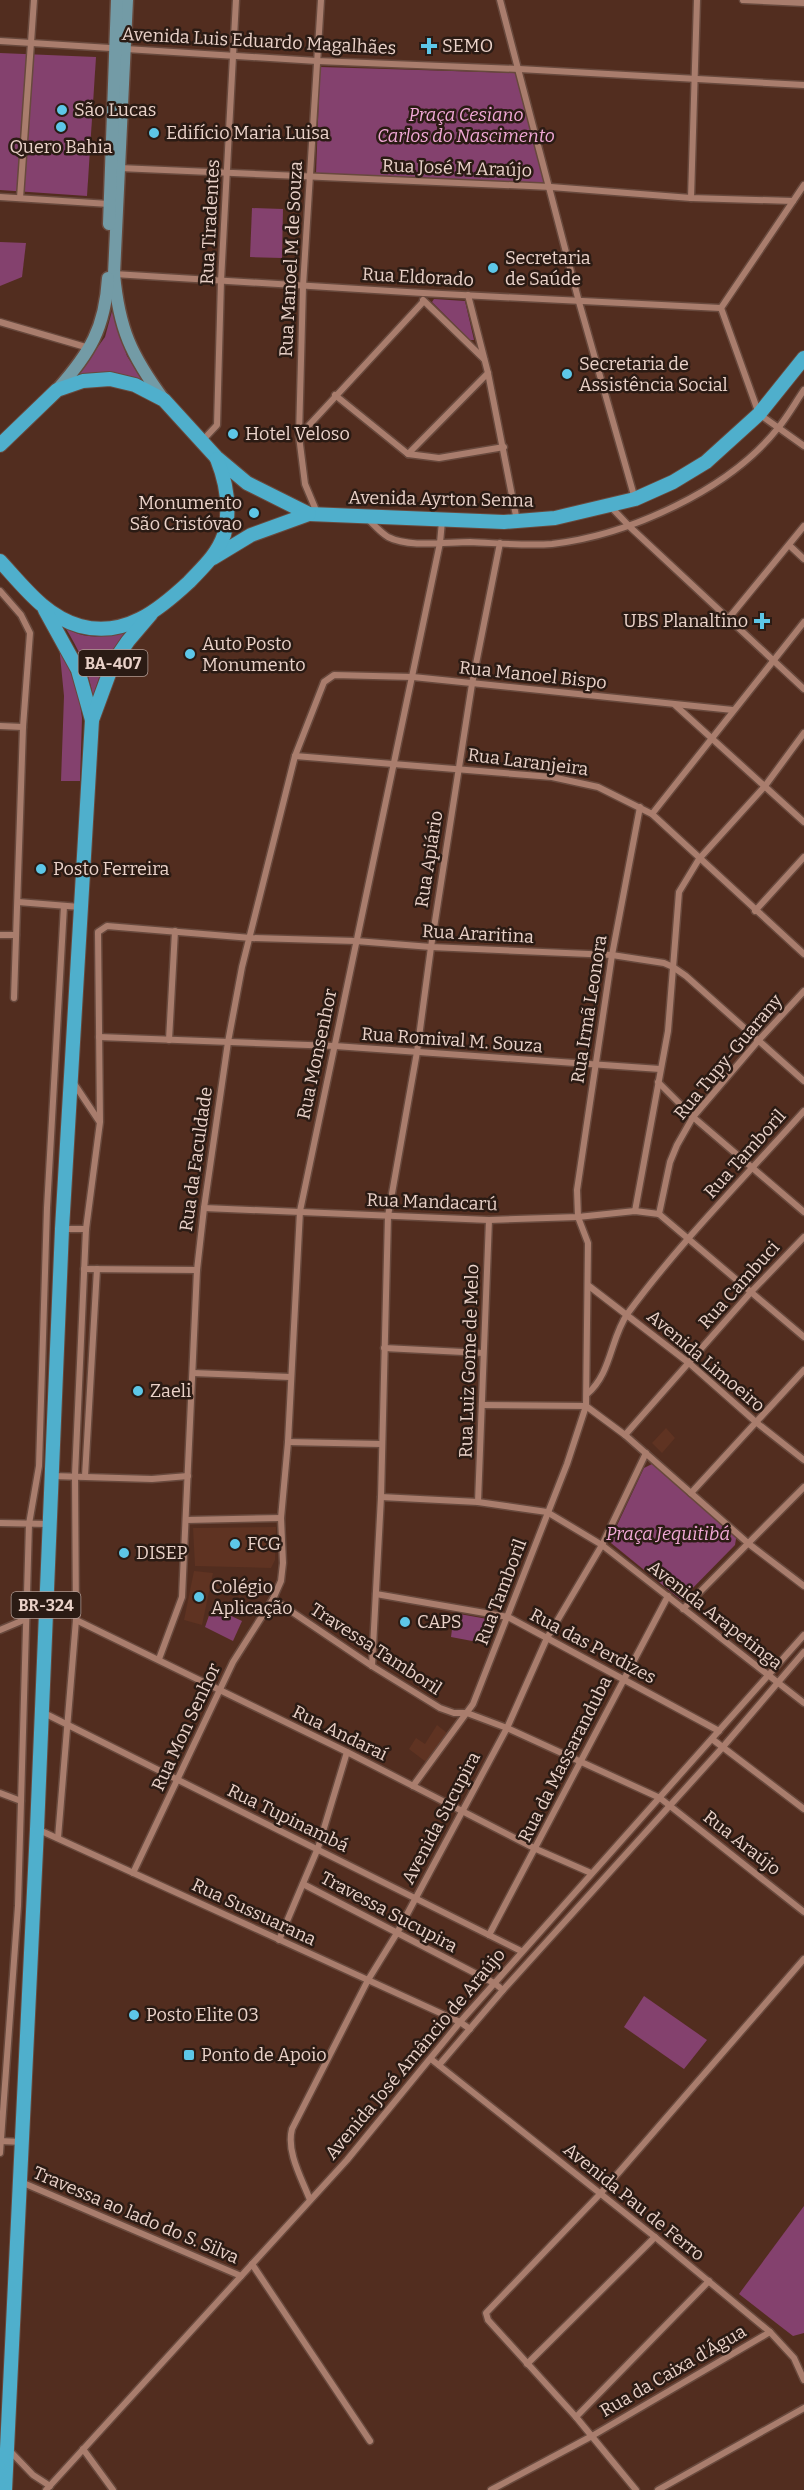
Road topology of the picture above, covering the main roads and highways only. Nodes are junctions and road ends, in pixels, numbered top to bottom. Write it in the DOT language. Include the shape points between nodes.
graph roads {
  1 [pos="117,0"];
  2 [pos="127,0"];
  3 [pos="120,48"];
  4 [pos="111,274"];
  5 [pos="804,358"];
  6 [pos="57,390"];
  7 [pos="164,400"];
  8 [pos="0,446"];
  9 [pos="216,457"];
  10 [pos="314,515"];
  11 [pos="212,559"];
  12 [pos="0,561"];
  13 [pos="45,609"];
  14 [pos="151,614"];
  15 [pos="92,720"];
  16 [pos="5,2490"];
  1 -- 3 [label="main road"];
  2 -- 3 [label="main road"];
  3 -- 4 [label="main road" via="119,168"];
  3 -- 4 [label="main road" via="109,204"];
  4 -- 6 [label="main road" via="105,315 90,348"];
  4 -- 7 [label="main road" via="126,336 139,364"];
  5 -- 10 [label="highway, Avenida Ayrton Senna" via="759,414 706,462 635,499 555,518 517,521"];
  6 -- 7 [label="highway, Avenida Ayrton Senna" via="83,381 110,379 135,385"];
  6 -- 8 [label="highway, Avenida Ayrton Senna"];
  7 -- 9 [label="highway, Avenida Ayrton Senna"];
  9 -- 10 [label="highway, Avenida Ayrton Senna" via="255,489"];
  9 -- 11 [label="highway, Avenida Ayrton Senna" via="227,491 228,514 223,538"];
  10 -- 11 [label="highway, Avenida Ayrton Senna" via="251,535"];
  11 -- 14 [label="highway, Avenida Ayrton Senna"];
  12 -- 13 [label="highway, Avenida Ayrton Senna"];
  13 -- 14 [label="highway, Avenida Ayrton Senna" via="71,623 103,629"];
  13 -- 15 [label="highway, BA-407" via="78,670"];
  14 -- 15 [label="highway, BA-407" via="113,663"];
  15 -- 16 [label="highway, BR-324" via="62,1229"];
}
